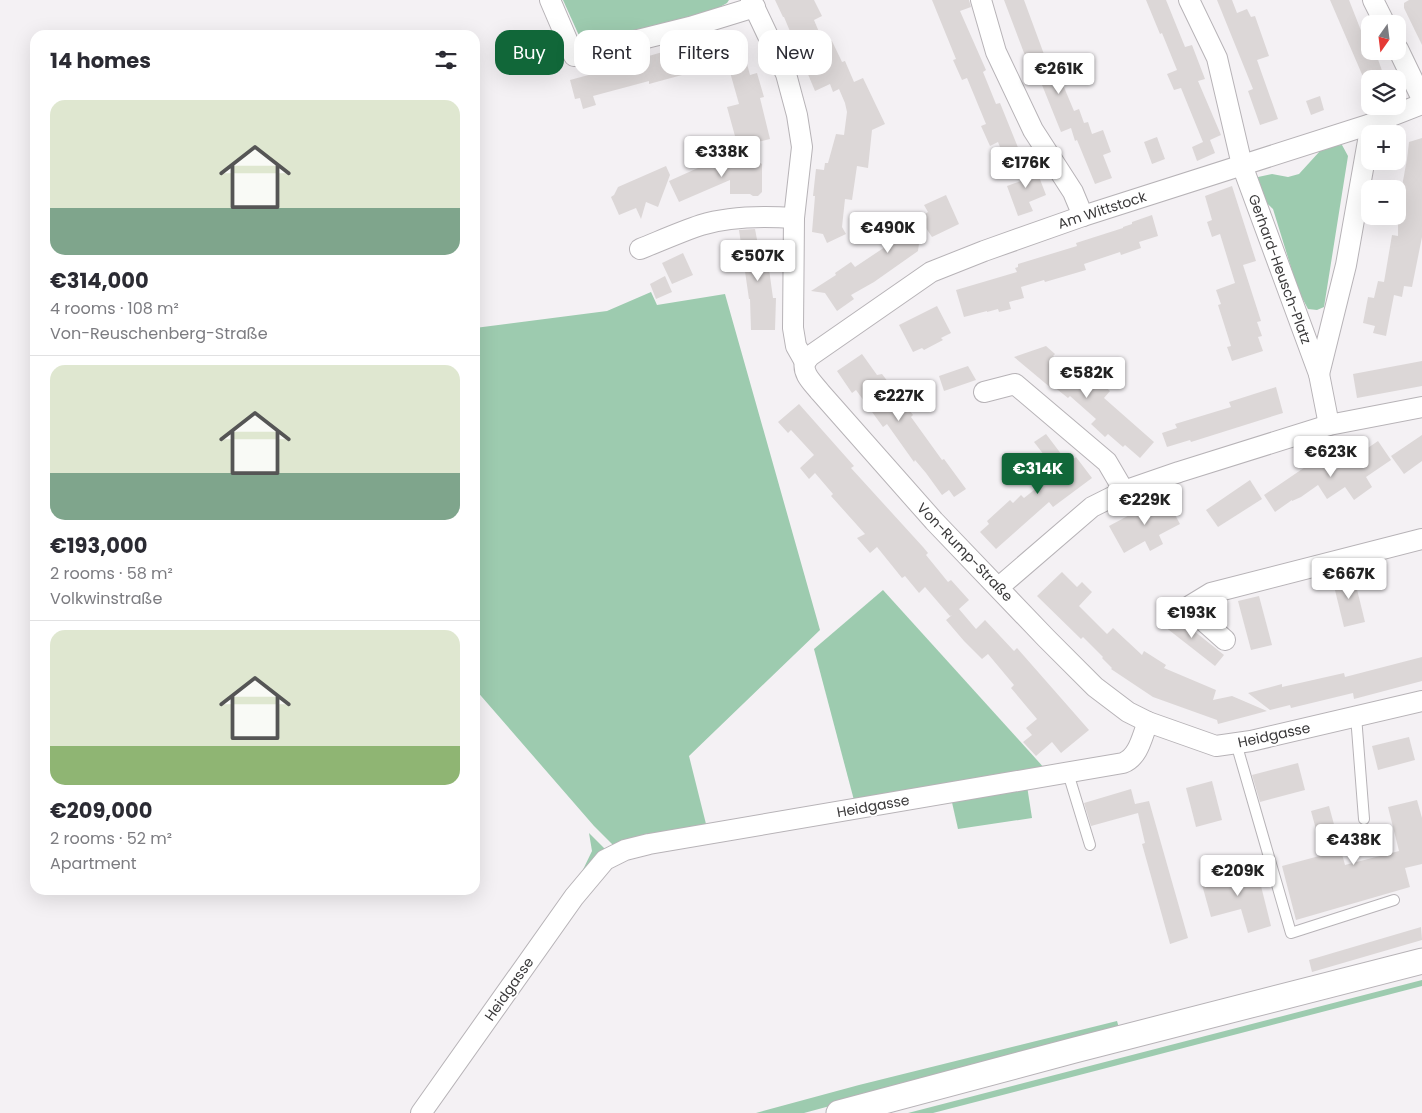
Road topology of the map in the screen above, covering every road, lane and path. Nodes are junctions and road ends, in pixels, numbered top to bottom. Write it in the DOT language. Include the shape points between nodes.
graph roads {
  1 [pos="550,0"];
  2 [pos="981,0"];
  3 [pos="1189,0"];
  4 [pos="1373,0"];
  5 [pos="753,3"];
  6 [pos="1380,15"];
  7 [pos="1403,60"];
  8 [pos="1422,99"];
  9 [pos="1422,104"];
  10 [pos="1371,124"];
  11 [pos="1242,165"];
  12 [pos="1083,216"];
  13 [pos="794,218"];
  14 [pos="640,249"];
  15 [pos="805,362"];
  16 [pos="1319,374"];
  17 [pos="984,392"];
  18 [pos="1422,408"];
  19 [pos="1329,425"];
  20 [pos="1124,491"];
  21 [pos="1422,539"];
  22 [pos="999,587"];
  23 [pos="1225,640"];
  24 [pos="1422,700"];
  25 [pos="1356,716"];
  26 [pos="1148,722"];
  27 [pos="1236,743"];
  28 [pos="1068,773"];
  29 [pos="1364,819"];
  30 [pos="1090,844"];
  31 [pos="1394,900"];
  32 [pos="1422,960"];
  33 [pos="422,1113"];
  34 [pos="839,1113"];
  1 -- 5 [label="street" via="574,56 690,27"];
  2 -- 12 [label="street" via="996,52 1033,130 1073,192"];
  3 -- 11 [label="street, Gerhard-Heusch-Platz" via="1217,58"];
  4 -- 6 [label="street"];
  5 -- 13 [label="street, Von-Rump-Straße" via="786,74 797,115 802,147"];
  7 -- 8 [label="street"];
  9 -- 10 [label="street, Am Wittstock"];
  10 -- 11 [label="street, Am Wittstock"];
  10 -- 16 [label="street, Gerhard-Heusch-Platz" via="1346,265"];
  11 -- 12 [label="street, Am Wittstock"];
  11 -- 16 [label="street, Gerhard-Heusch-Platz"];
  12 -- 15 [label="street, Am Wittstock" via="931,272"];
  13 -- 14 [label="street" via="765,216 703,224"];
  13 -- 15 [label="street, Von-Rump-Straße" via="792,328 796,346"];
  15 -- 22 [label="street, Von-Rump-Straße" via="808,377 820,392 934,521"];
  16 -- 19 [label="street, Gerhard-Heusch-Platz"];
  17 -- 20 [label="street" via="1015,384 1107,462"];
  18 -- 19 [label="street"];
  19 -- 20 [label="street"];
  20 -- 22 [label="street" via="1092,507"];
  21 -- 23 [label="street" via="1211,593 1188,607"];
  22 -- 26 [label="street, Von-Rump-Straße" via="1095,688"];
  24 -- 25 [label="street, Heidgasse"];
  25 -- 27 [label="street, Heidgasse"];
  25 -- 29 [label="lane"];
  26 -- 27 [label="street, Heidgasse" via="1216,746"];
  26 -- 28 [label="street, Heidgasse" via="1130,760"];
  27 -- 31 [label="lane" via="1291,933"];
  28 -- 30 [label="lane"];
  28 -- 33 [label="street, Heidgasse" via="649,844 625,850 605,860 574,897"];
  32 -- 34 [label="street"];
}
